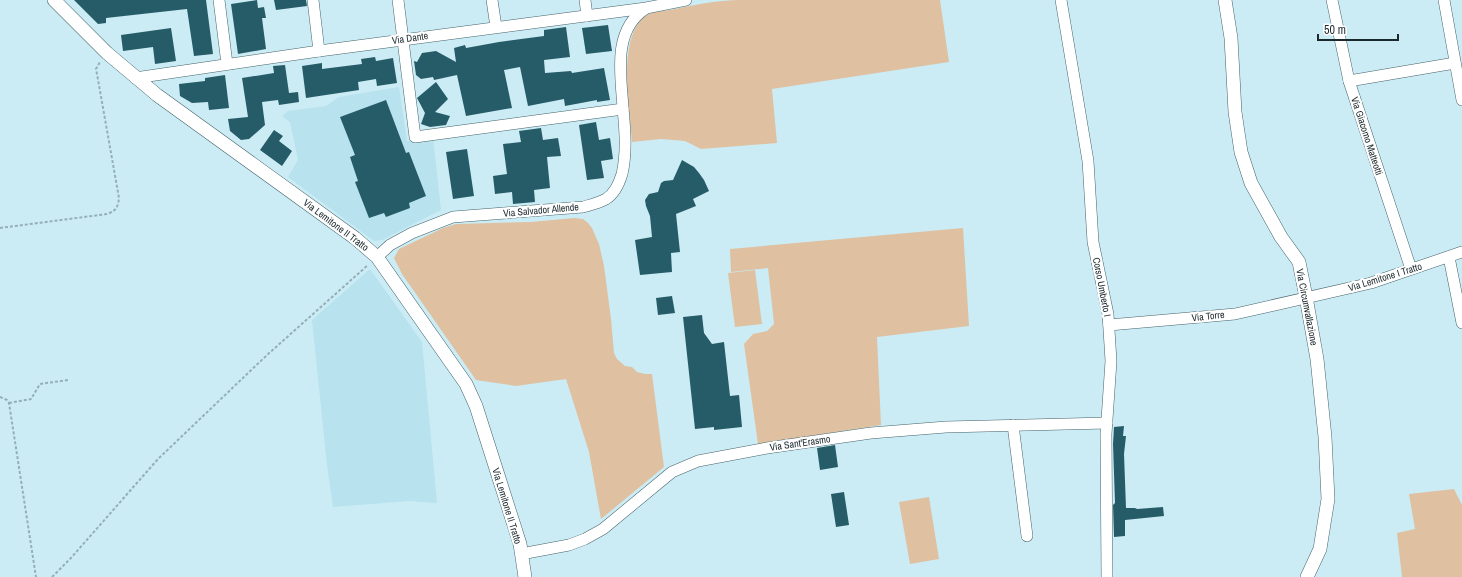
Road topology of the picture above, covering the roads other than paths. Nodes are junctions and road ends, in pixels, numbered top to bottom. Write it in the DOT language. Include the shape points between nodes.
graph roads {
  1 [pos="54,0"];
  2 [pos="218,0"];
  3 [pos="313,0"];
  4 [pos="398,0"];
  5 [pos="492,0"];
  6 [pos="585,0"];
  7 [pos="686,0"];
  8 [pos="1061,0"];
  9 [pos="1225,0"];
  10 [pos="1332,0"];
  11 [pos="1444,0"];
  12 [pos="646,8"];
  13 [pos="587,16"];
  14 [pos="496,27"];
  15 [pos="403,39"];
  16 [pos="319,50"];
  17 [pos="1455,63"];
  18 [pos="228,64"];
  19 [pos="135,78"];
  20 [pos="1349,81"];
  21 [pos="1462,100"];
  22 [pos="624,109"];
  23 [pos="1462,252"];
  24 [pos="377,257"];
  25 [pos="1449,257"];
  26 [pos="1411,269"];
  27 [pos="1306,297"];
  28 [pos="1462,323"];
  29 [pos="1109,325"];
  30 [pos="1107,423"];
  31 [pos="1013,426"];
  32 [pos="1027,536"];
  33 [pos="521,554"];
  34 [pos="525,577"];
  35 [pos="1107,577"];
  36 [pos="1307,577"];
  1 -- 19 [label="street, Via Lemitone II Tratto"];
  2 -- 18 [label="street"];
  3 -- 16 [label="street"];
  4 -- 15 [label="street"];
  5 -- 14 [label="street"];
  6 -- 13 [label="street"];
  7 -- 12 [label="street, Via Dante"];
  8 -- 29 [label="street, Corso Umberto I" via="1088,161 1093,242"];
  9 -- 27 [label="street, Via Circumvallazione" via="1241,152 1251,183 1280,237 1299,262"];
  10 -- 20 [label="street, Via Giacomo Matteotti"];
  11 -- 17 [label="street"];
  12 -- 13 [label="street, Via Dante"];
  12 -- 22 [label="street, Via Salvador Allende" via="637,14 623,40 620,63"];
  13 -- 14 [label="street, Via Dante"];
  14 -- 15 [label="street, Via Dante"];
  15 -- 16 [label="street, Via Dante"];
  15 -- 22 [label="street" via="415,137"];
  16 -- 18 [label="street, Via Dante"];
  17 -- 20 [label="street"];
  17 -- 21 [label="street"];
  18 -- 19 [label="street, Via Dante"];
  19 -- 24 [label="street, Via Lemitone II Tratto" via="355,238"];
  20 -- 26 [label="street, Via Giacomo Matteotti"];
  22 -- 24 [label="street, Via Salvador Allende" via="625,158 621,178 606,199 571,208 453,217 412,233 390,245"];
  23 -- 25 [label="street, Via Lemitone I Tratto"];
  24 -- 33 [label="street, Via Lemitone II Tratto" via="466,384 476,406"];
  25 -- 26 [label="street, Via Lemitone I Tratto"];
  25 -- 28 [label="street"];
  26 -- 27 [label="street, Via Lemitone I Tratto" via="1372,283"];
  27 -- 29 [label="street, Via Torre" via="1235,314"];
  27 -- 36 [label="street, Via Circumvallazione" via="1318,366 1328,499 1320,549"];
  29 -- 30 [label="street, Corso Umberto I" via="1111,360"];
  30 -- 31 [label="street, Via Sant'Erasmo"];
  30 -- 35 [label="street, Corso Umberto I"];
  31 -- 32 [label="street"];
  31 -- 33 [label="street, Via Sant'Erasmo" via="946,427 870,433 698,461 672,472 603,529 585,540"];
  33 -- 34 [label="street, Via Lemitone II Tratto"];
}
